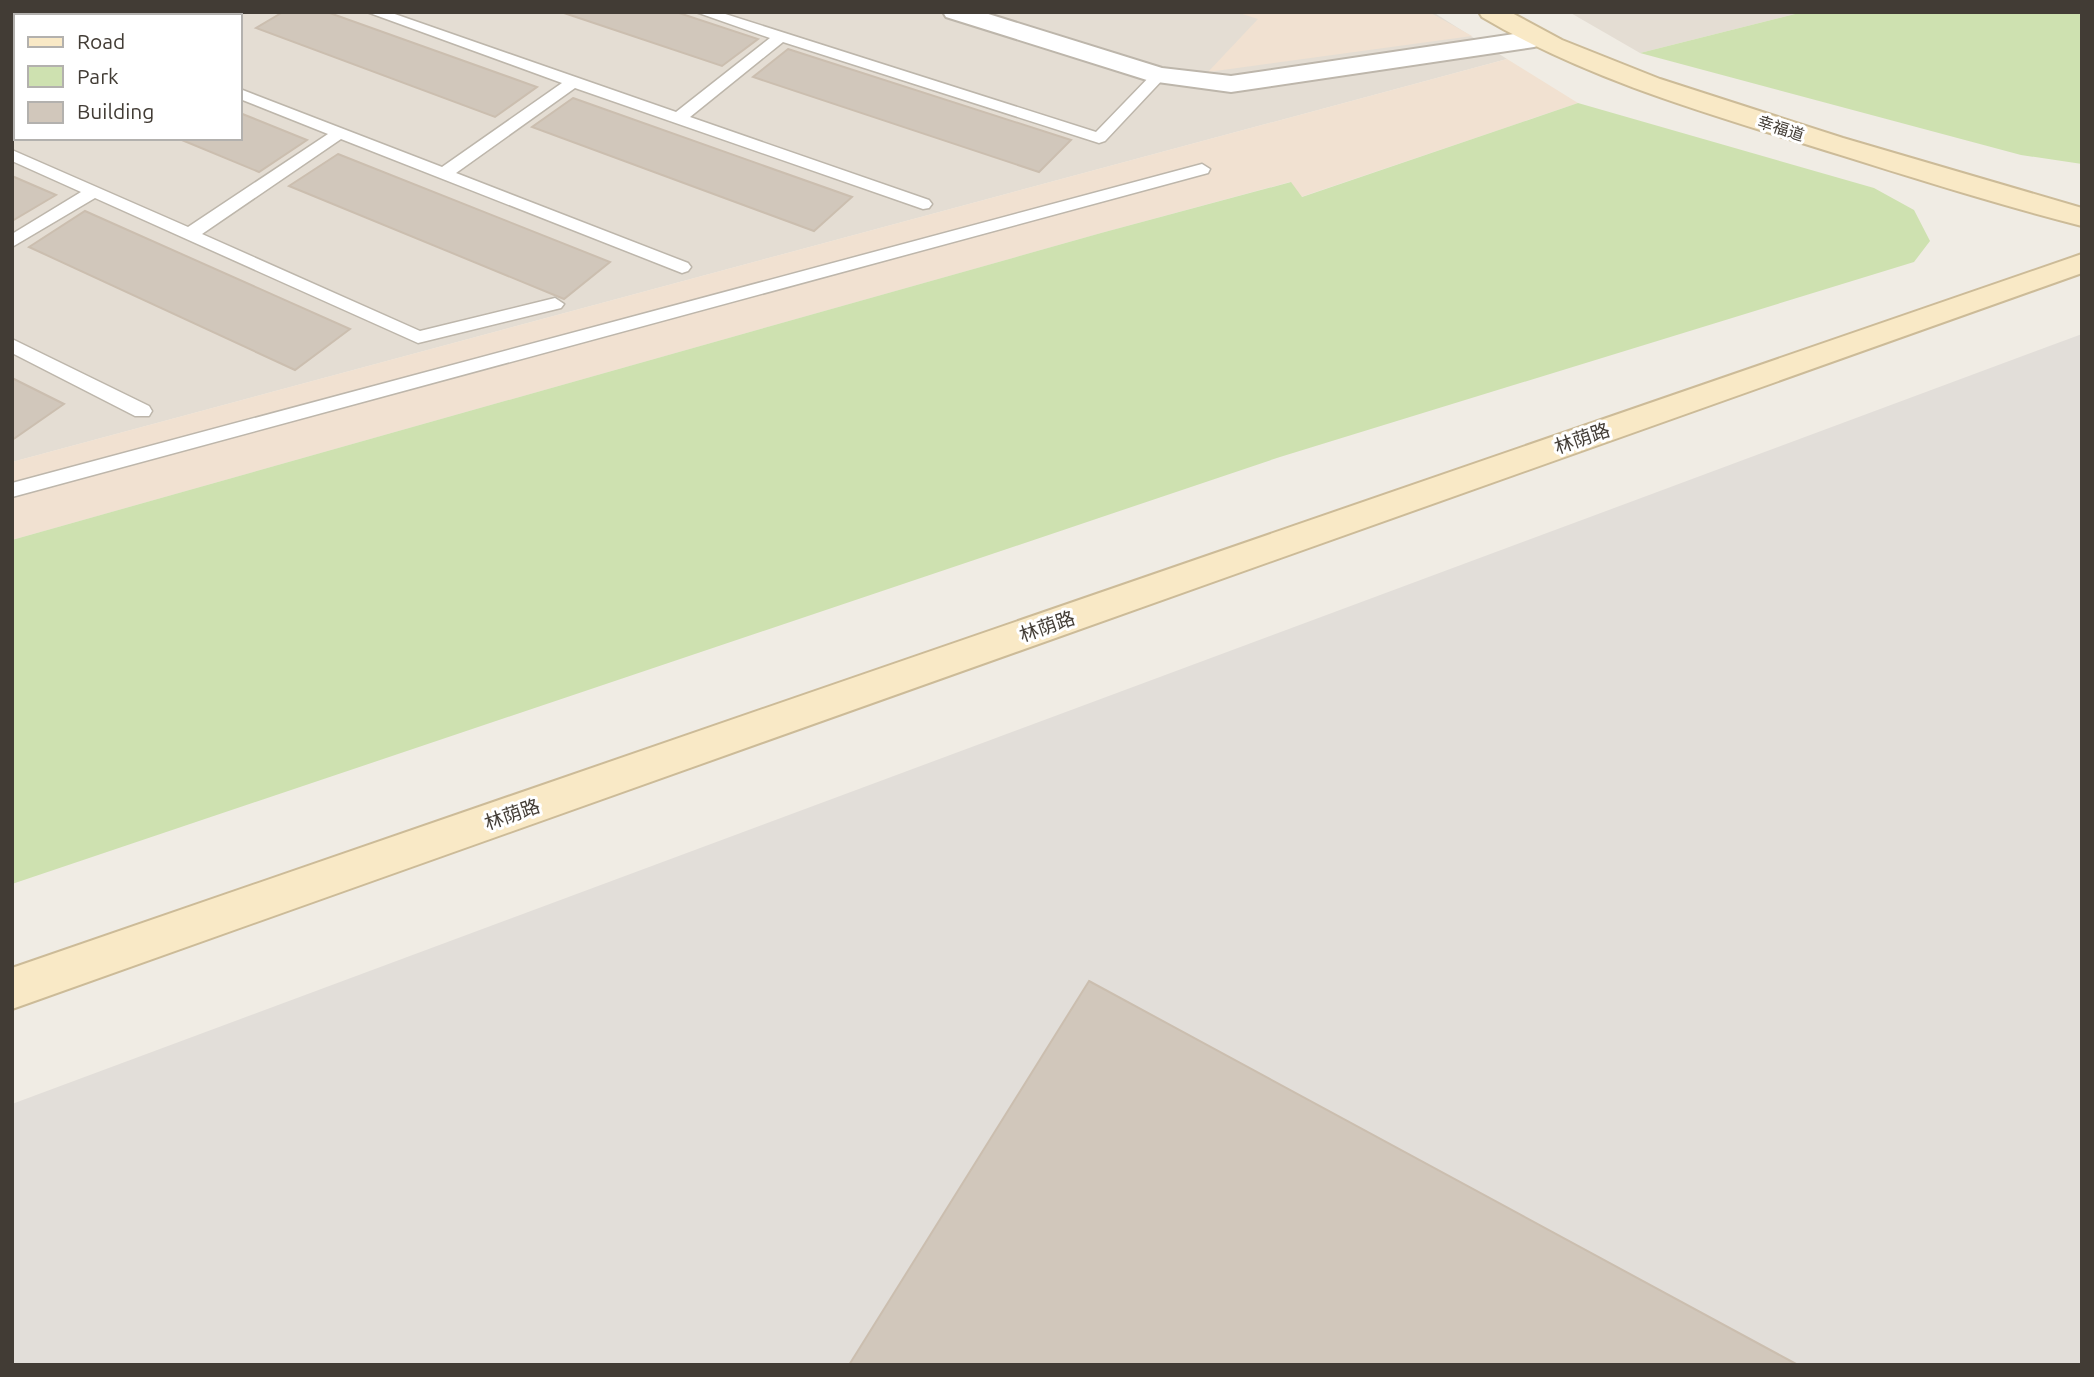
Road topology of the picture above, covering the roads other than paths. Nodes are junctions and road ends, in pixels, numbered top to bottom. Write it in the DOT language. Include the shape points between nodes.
graph roads {
  1 [pos="374,12"];
  2 [pos="703,12"];
  3 [pos="955,12"];
  4 [pos="1491,12"];
  5 [pos="781,37"];
  6 [pos="1534,39"];
  7 [pos="1159,75"];
  8 [pos="573,82"];
  9 [pos="242,95"];
  10 [pos="678,119"];
  11 [pos="340,134"];
  12 [pos="12,155"];
  13 [pos="1202,169"];
  14 [pos="444,174"];
  15 [pos="95,191"];
  16 [pos="923,204"];
  17 [pos="2082,217"];
  18 [pos="190,234"];
  19 [pos="12,242"];
  20 [pos="2082,263"];
  21 [pos="682,267"];
  22 [pos="555,303"];
  23 [pos="12,345"];
  24 [pos="142,411"];
  25 [pos="12,490"];
  26 [pos="12,989"];
  1 -- 8 [label="lane"];
  2 -- 5 [label="lane"];
  3 -- 7 [label="street"];
  4 -- 6 [label="main road, 幸福道"];
  5 -- 7 [label="lane" via="1099,138"];
  5 -- 10 [label="lane"];
  6 -- 7 [label="street" via="1231,84"];
  6 -- 17 [label="main road, 幸福道" via="1703,103"];
  8 -- 10 [label="lane"];
  8 -- 14 [label="lane"];
  9 -- 11 [label="lane"];
  10 -- 16 [label="lane"];
  11 -- 14 [label="lane"];
  11 -- 18 [label="lane"];
  12 -- 15 [label="lane"];
  13 -- 25 [label="lane"];
  14 -- 21 [label="lane"];
  15 -- 18 [label="lane"];
  15 -- 19 [label="lane"];
  18 -- 22 [label="lane" via="418,337"];
  20 -- 26 [label="main road, 林荫路"];
  23 -- 24 [label="lane"];
}
